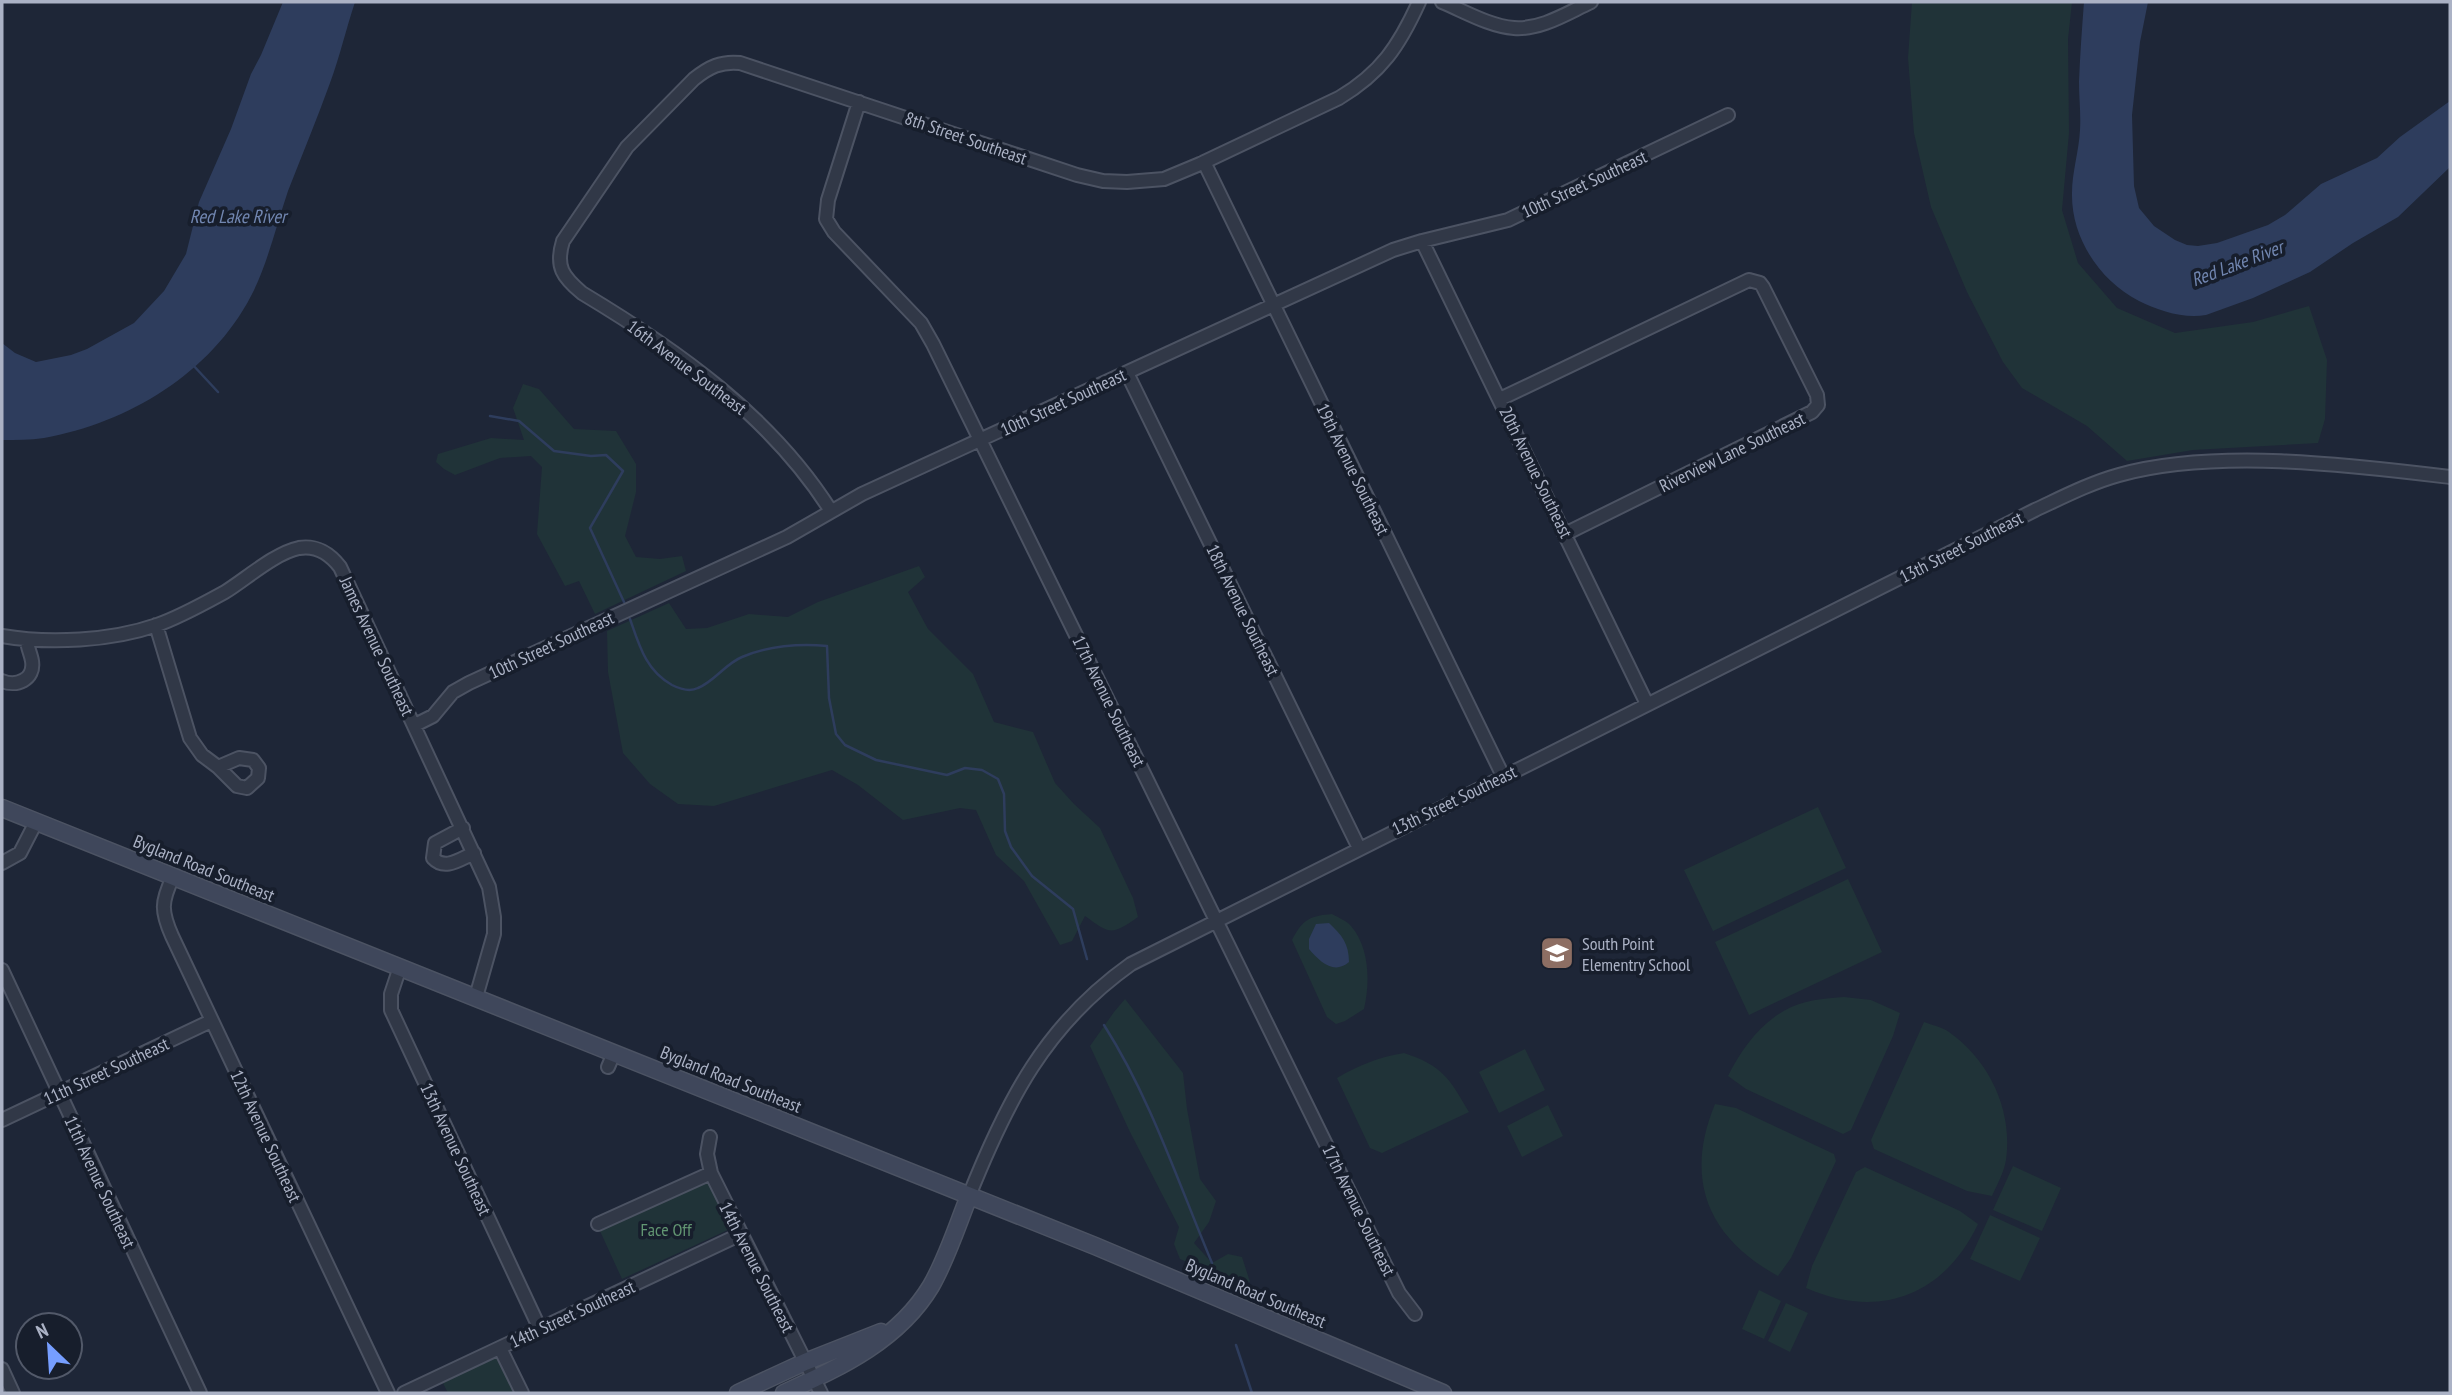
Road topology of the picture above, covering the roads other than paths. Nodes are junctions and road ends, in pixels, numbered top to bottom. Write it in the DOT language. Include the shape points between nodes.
graph roads {
  1 [pos="1419,2"];
  2 [pos="1442,2"];
  3 [pos="1591,2"];
  4 [pos="859,102"];
  5 [pos="1728,115"];
  6 [pos="1204,162"];
  7 [pos="1422,241"];
  8 [pos="560,267"];
  9 [pos="1273,305"];
  10 [pos="1127,373"];
  11 [pos="1500,399"];
  12 [pos="981,440"];
  13 [pos="2450,477"];
  14 [pos="831,511"];
  15 [pos="1565,534"];
  16 [pos="156,625"];
  17 [pos="2,638"];
  18 [pos="27,640"];
  19 [pos="2,681"];
  20 [pos="1647,704"];
  21 [pos="415,725"];
  22 [pos="218,767"];
  23 [pos="1503,776"];
  24 [pos="2,808"];
  25 [pos="36,822"];
  26 [pos="463,828"];
  27 [pos="1359,848"];
  28 [pos="474,853"];
  29 [pos="2,863"];
  30 [pos="173,877"];
  31 [pos="1217,919"];
  32 [pos="400,967"];
  33 [pos="2,970"];
  34 [pos="476,997"];
  35 [pos="211,1021"];
  36 [pos="58,1094"];
  37 [pos="2,1120"];
  38 [pos="710,1137"];
  39 [pos="711,1173"];
  40 [pos="969,1196"];
  41 [pos="598,1224"];
  42 [pos="741,1234"];
  43 [pos="1415,1314"];
  44 [pos="908,1317"];
  45 [pos="540,1329"];
  46 [pos="500,1348"];
  47 [pos="805,1362"];
  48 [pos="2,1369"];
  49 [pos="431,1381"];
  50 [pos="817,1386"];
  51 [pos="13,1393"];
  52 [pos="200,1393"];
  53 [pos="387,1393"];
  54 [pos="404,1393"];
  55 [pos="437,1393"];
  56 [pos="523,1393"];
  57 [pos="738,1393"];
  58 [pos="784,1393"];
  59 [pos="1443,1393"];
  1 -- 6 [label="street, 8th Street Southeast" via="1391,55 1358,87"];
  2 -- 3 [label="street" via="1514,28 1553,20"];
  4 -- 6 [label="street, 8th Street Southeast" via="1103,181 1156,180"];
  4 -- 8 [label="street, 8th Street Southeast" via="740,63 706,69 616,161 563,242"];
  4 -- 12 [label="street, 17th Avenue Southeast" via="826,219 921,323"];
  5 -- 7 [label="street, 10th Street Southeast" via="1508,220"];
  6 -- 9 [label="street, 19th Avenue Southeast"];
  7 -- 9 [label="street, 10th Street Southeast"];
  7 -- 11 [label="street, 20th Avenue Southeast"];
  8 -- 14 [label="street, 16th Avenue Southeast" via="582,293 749,412 787,451"];
  9 -- 10 [label="street, 10th Street Southeast"];
  9 -- 23 [label="street, 19th Avenue Southeast"];
  10 -- 12 [label="street, 10th Street Southeast"];
  10 -- 27 [label="street, 18th Avenue Southeast"];
  11 -- 15 [label="street, 20th Avenue Southeast"];
  11 -- 15 [label="street, Riverview Lane Southeast" via="1749,280 1763,287 1817,395 1818,405 1812,412"];
  12 -- 14 [label="street, 10th Street Southeast"];
  12 -- 31 [label="street, 17th Avenue Southeast"];
  13 -- 20 [label="street, 13th Street Southeast" via="2272,462 2180,464 2121,474 2035,510"];
  14 -- 21 [label="street, 10th Street Southeast" via="787,537 468,683 453,692 433,716"];
  15 -- 20 [label="street, 20th Avenue Southeast"];
  16 -- 18 [label="street, James Avenue Southeast" via="81,639"];
  16 -- 21 [label="street, James Avenue Southeast" via="224,592 289,551 320,550 340,567"];
  16 -- 22 [label="street" via="190,738"];
  17 -- 18 [label="street, James Avenue Southeast"];
  18 -- 19 [label="street" via="31,673 16,684"];
  20 -- 23 [label="street, 13th Street Southeast"];
  21 -- 26 [label="street, James Avenue Southeast"];
  23 -- 27 [label="street, 13th Street Southeast"];
  24 -- 25 [label="street, Bygland Road Southeast"];
  25 -- 29 [label="street" via="20,853"];
  25 -- 30 [label="street, Bygland Road Southeast"];
  26 -- 28 [label="street, James Avenue Southeast"];
  26 -- 28 [label="street" via="435,843 433,858 449,865"];
  27 -- 31 [label="street, 13th Street Southeast"];
  28 -- 34 [label="street, James Avenue Southeast" via="489,887 494,917 494,934"];
  30 -- 32 [label="street, Bygland Road Southeast"];
  30 -- 35 [label="street, 12th Avenue Southeast" via="163,911"];
  31 -- 40 [label="street, 13th Street Southeast" via="1131,964 1066,1020 1012,1100"];
  31 -- 43 [label="street, 17th Avenue Southeast" via="1399,1293"];
  32 -- 34 [label="street, Bygland Road Southeast"];
  32 -- 45 [label="street, 13th Avenue Southeast" via="391,1010"];
  33 -- 36 [label="street, 11th Avenue Southeast"];
  34 -- 40 [label="street, Bygland Road Southeast" via="611,1060"];
  35 -- 36 [label="street, 11th Street Southeast"];
  35 -- 53 [label="street, 12th Avenue Southeast"];
  36 -- 37 [label="street, 11th Street Southeast"];
  36 -- 52 [label="street, 11th Avenue Southeast"];
  38 -- 39 [label="street, 14th Avenue Southeast"];
  39 -- 41 [label="street"];
  39 -- 42 [label="street, 14th Avenue Southeast"];
  40 -- 44 [label="street" via="932,1284"];
  40 -- 59 [label="street, Bygland Road Southeast"];
  42 -- 45 [label="street, 14th Street Southeast"];
  42 -- 47 [label="street, 14th Avenue Southeast"];
  44 -- 47 [label="street"];
  44 -- 50 [label="street"];
  45 -- 46 [label="street, 14th Street Southeast"];
  46 -- 49 [label="street, 14th Street Southeast"];
  46 -- 56 [label="street"];
  47 -- 50 [label="street, 14th Avenue Southeast"];
  47 -- 57 [label="street"];
  48 -- 51 [label="street"];
  49 -- 54 [label="street, 14th Street Southeast"];
  49 -- 55 [label="street"];
  50 -- 58 [label="street"];
}
